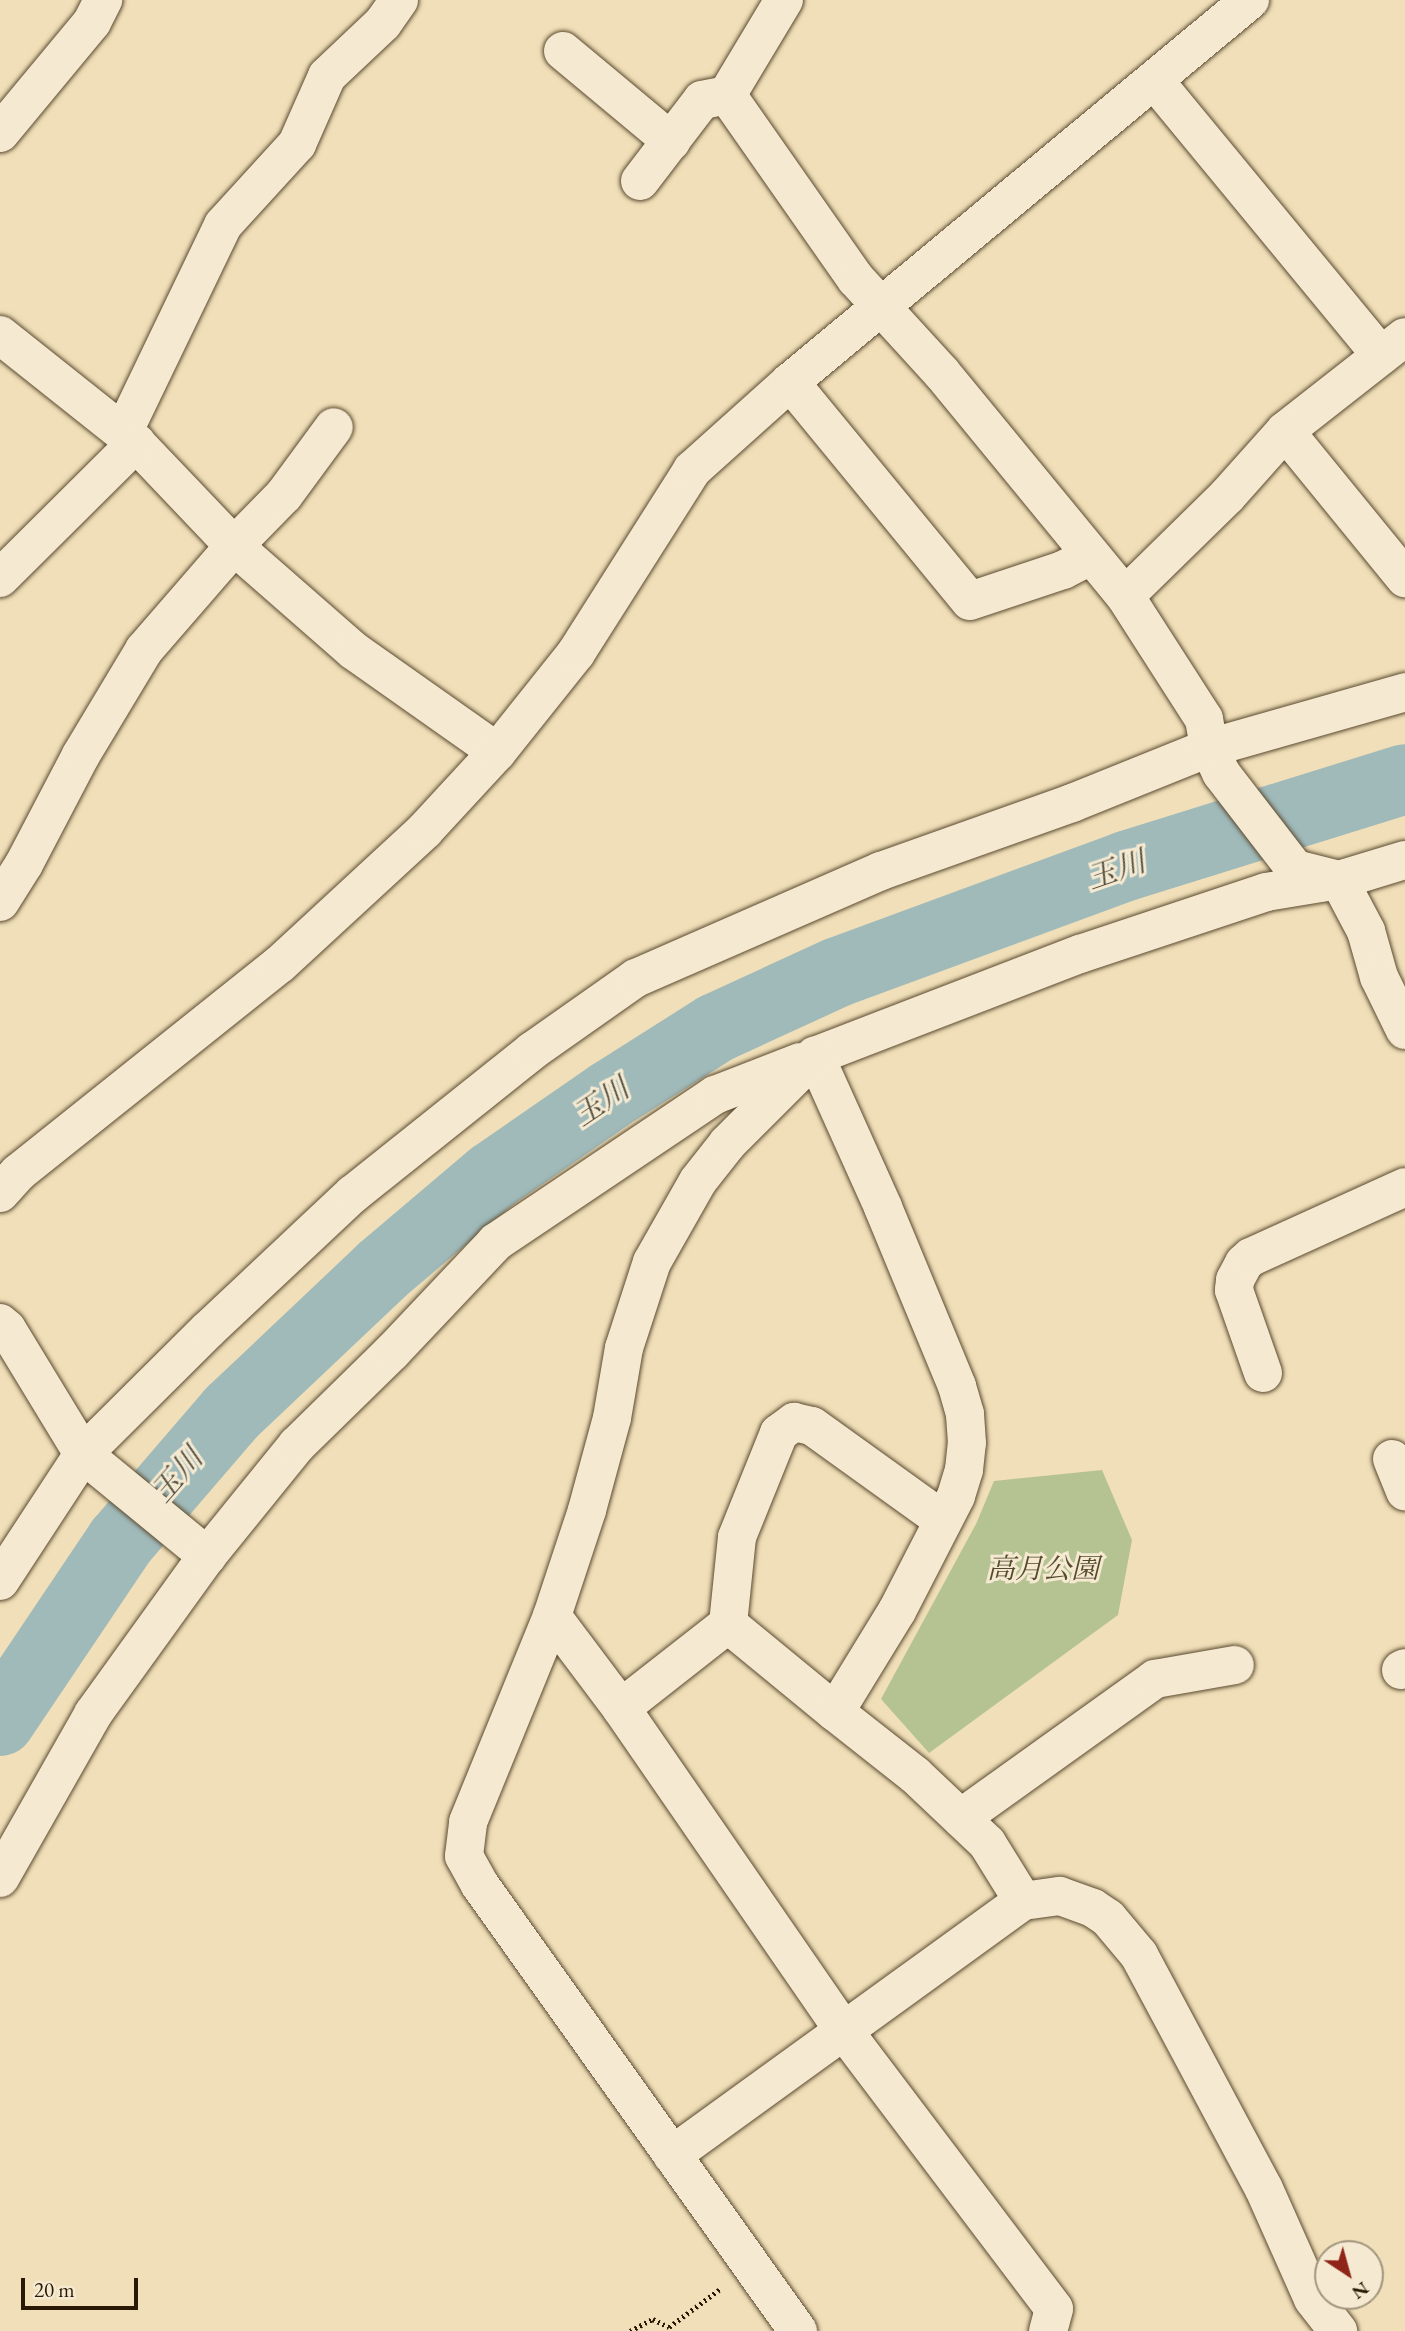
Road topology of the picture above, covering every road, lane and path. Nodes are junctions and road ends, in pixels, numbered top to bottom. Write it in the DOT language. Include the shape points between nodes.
graph roads {
  1 [pos="103,0"];
  2 [pos="399,0"];
  3 [pos="1250,0"];
  4 [pos="778,2"];
  5 [pos="563,51"];
  6 [pos="1154,80"];
  7 [pos="727,94"];
  8 [pos="0,133"];
  9 [pos="671,141"];
  10 [pos="640,181"];
  11 [pos="882,307"];
  12 [pos="0,335"];
  13 [pos="1393,346"];
  14 [pos="790,382"];
  15 [pos="334,427"];
  16 [pos="1285,431"];
  17 [pos="130,438"];
  18 [pos="234,546"];
  19 [pos="1090,556"];
  20 [pos="0,578"];
  21 [pos="1405,578"];
  22 [pos="1125,596"];
  23 [pos="1405,692"];
  24 [pos="496,752"];
  25 [pos="1215,760"];
  26 [pos="1405,860"];
  27 [pos="1339,880"];
  28 [pos="0,902"];
  29 [pos="1366,931"];
  30 [pos="1405,953"];
  31 [pos="1405,1030"];
  32 [pos="815,1056"];
  33 [pos="6,1174"];
  34 [pos="1405,1187"];
  35 [pos="0,1323"];
  36 [pos="1263,1373"];
  37 [pos="83,1454"];
  38 [pos="943,1520"];
  39 [pos="207,1556"];
  40 [pos="0,1581"];
  41 [pos="552,1616"];
  42 [pos="728,1624"];
  43 [pos="1235,1665"];
  44 [pos="621,1708"];
  45 [pos="835,1712"];
  46 [pos="961,1818"];
  47 [pos="0,1878"];
  48 [pos="1023,1901"];
  49 [pos="844,2031"];
  50 [pos="672,2155"];
  51 [pos="752,2266"];
  52 [pos="630,2331"];
  53 [pos="798,2331"];
  54 [pos="1048,2331"];
  55 [pos="1338,2331"];
  1 -- 8 [label="street" via="92,22"];
  2 -- 17 [label="street" via="383,23 327,76 297,144 222,225"];
  3 -- 6 [label="street"];
  4 -- 7 [label="street"];
  5 -- 9 [label="street"];
  6 -- 11 [label="street"];
  6 -- 13 [label="street"];
  7 -- 9 [label="street" via="702,100"];
  7 -- 11 [label="street" via="856,279"];
  9 -- 10 [label="street"];
  11 -- 14 [label="street"];
  11 -- 19 [label="street" via="941,372"];
  12 -- 17 [label="street"];
  13 -- 16 [label="street"];
  14 -- 19 [label="street" via="970,601 1063,570"];
  14 -- 24 [label="street" via="692,470 576,653"];
  15 -- 18 [label="street" via="284,495"];
  16 -- 21 [label="street"];
  16 -- 22 [label="street" via="1227,496"];
  17 -- 18 [label="street"];
  17 -- 20 [label="street"];
  18 -- 24 [label="street" via="354,651"];
  18 -- 28 [label="street" via="144,650"];
  19 -- 22 [label="street"];
  22 -- 25 [label="street" via="1204,719"];
  23 -- 25 [label="street"];
  24 -- 33 [label="street" via="425,830 280,964"];
  25 -- 27 [label="street" via="1295,869"];
  25 -- 37 [label="street" via="1072,803 881,871 636,978 532,1051 353,1194"];
  26 -- 27 [label="street"];
  27 -- 29 [label="street"];
  27 -- 32 [label="street" via="1266,892 1080,954"];
  29 -- 30 [label="street"];
  29 -- 31 [label="street" via="1379,977"];
  32 -- 38 [label="street" via="883,1207 962,1405 967,1443 964,1470"];
  32 -- 39 [label="street" via="715,1095 496,1242 297,1445"];
  32 -- 41 [label="street" via="728,1143 692,1191 652,1262 624,1348 612,1418 587,1510"];
  34 -- 36 [label="street" via="1244,1263 1234,1290"];
  35 -- 37 [label="street"];
  37 -- 39 [label="street"];
  37 -- 40 [label="street"];
  38 -- 42 [label="street" via="812,1426 785,1425 737,1537"];
  38 -- 45 [label="street" via="897,1611"];
  39 -- 47 [label="street" via="93,1714"];
  41 -- 44 [label="street"];
  41 -- 50 [label="street" via="468,1822 464,1856"];
  42 -- 44 [label="street"];
  42 -- 45 [label="street"];
  43 -- 46 [label="street" via="1155,1679"];
  44 -- 49 [label="street"];
  45 -- 46 [label="street"];
  46 -- 48 [label="street" via="987,1843"];
  48 -- 49 [label="street"];
  48 -- 55 [label="street" via="1060,1896 1077,1901 1108,1918 1125,1935 1264,2189 1313,2299"];
  49 -- 50 [label="street"];
  49 -- 54 [label="street" via="1054,2309"];
  50 -- 51 [label="street"];
  51 -- 52 [label="path" via="668,2327 653,2319"];
  51 -- 53 [label="street"];
}
